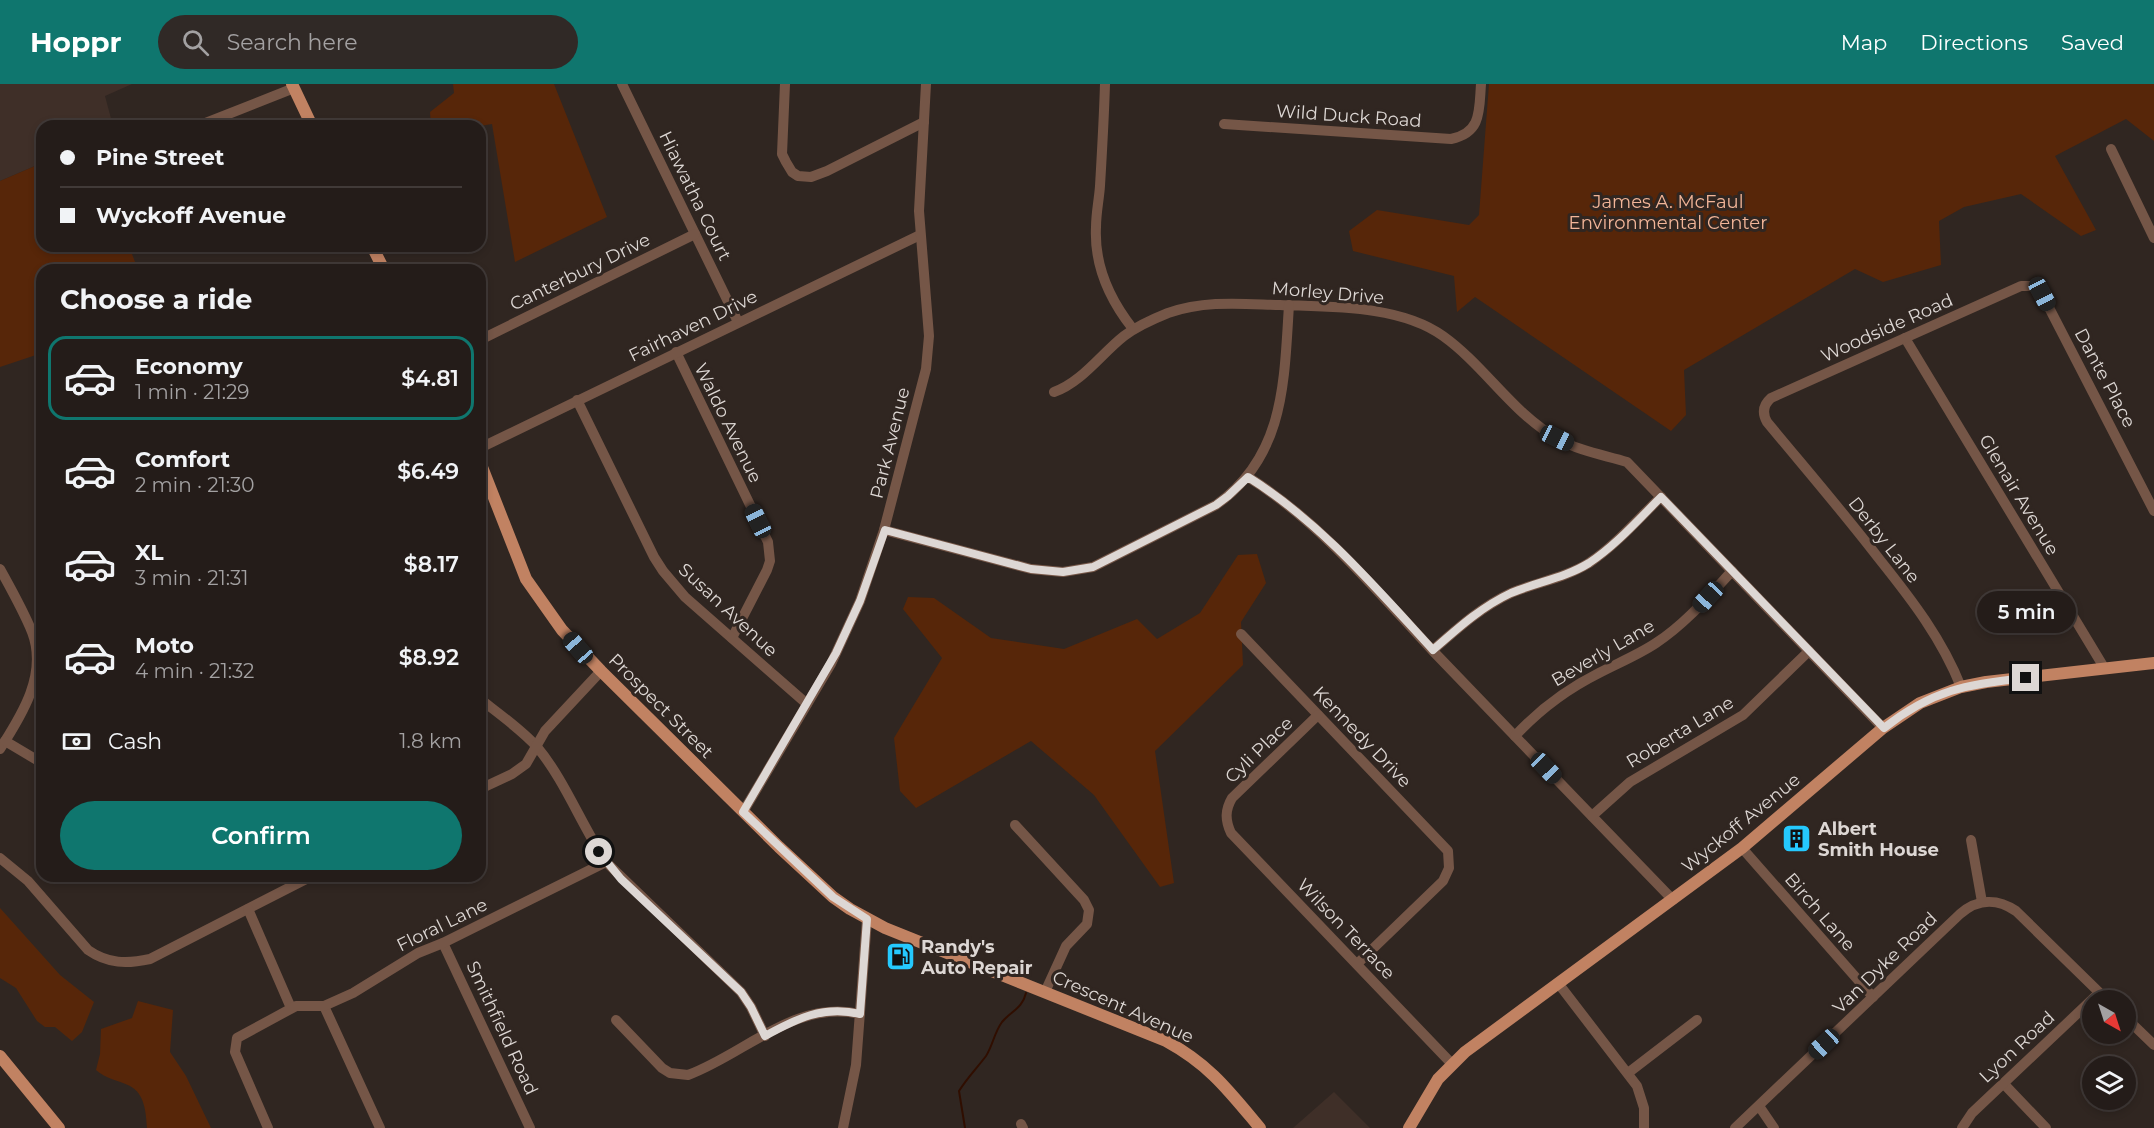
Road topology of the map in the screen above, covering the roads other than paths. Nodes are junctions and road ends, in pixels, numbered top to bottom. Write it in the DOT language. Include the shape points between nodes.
graph roads {
  1 [pos="622,84"];
  2 [pos="785,84"];
  3 [pos="926,84"];
  4 [pos="1105,84"];
  5 [pos="1481,84"];
  6 [pos="293,86"];
  7 [pos="212,120"];
  8 [pos="309,120"];
  9 [pos="924,122"];
  10 [pos="1224,124"];
  11 [pos="2111,149"];
  12 [pos="695,234"];
  13 [pos="921,235"];
  14 [pos="2154,238"];
  15 [pos="2042,294"];
  16 [pos="1289,305"];
  17 [pos="738,322"];
  18 [pos="1133,329"];
  19 [pos="486,337"];
  20 [pos="1905,338"];
  21 [pos="676,352"];
  22 [pos="1054,392"];
  23 [pos="577,400"];
  24 [pos="1767,422"];
  25 [pos="486,445"];
  26 [pos="486,475"];
  27 [pos="1248,477"];
  28 [pos="1661,497"];
  29 [pos="2154,511"];
  30 [pos="885,530"];
  31 [pos="0,568"];
  32 [pos="1732,571"];
  33 [pos="36,629"];
  34 [pos="1240,634"];
  35 [pos="732,638"];
  36 [pos="1433,650"];
  37 [pos="1809,651"];
  38 [pos="2154,663"];
  39 [pos="36,666"];
  40 [pos="2105,669"];
  41 [pos="601,671"];
  42 [pos="1961,687"];
  43 [pos="486,704"];
  44 [pos="807,704"];
  45 [pos="1318,715"];
  46 [pos="1884,728"];
  47 [pos="1515,736"];
  48 [pos="3,745"];
  49 [pos="536,746"];
  50 [pos="36,760"];
  51 [pos="486,786"];
  52 [pos="743,812"];
  53 [pos="1226,812"];
  54 [pos="1592,816"];
  55 [pos="1015,825"];
  56 [pos="1971,840"];
  57 [pos="1742,848"];
  58 [pos="0,858"];
  59 [pos="606,862"];
  60 [pos="300,882"];
  61 [pos="1673,900"];
  62 [pos="1982,902"];
  63 [pos="248,909"];
  64 [pos="867,919"];
  65 [pos="444,943"];
  66 [pos="1357,964"];
  67 [pos="1558,983"];
  68 [pos="2096,990"];
  69 [pos="1045,992"];
  70 [pos="1873,997"];
  71 [pos="324,1006"];
  72 [pos="291,1008"];
  73 [pos="860,1014"];
  74 [pos="2082,1015"];
  75 [pos="616,1020"];
  76 [pos="1697,1020"];
  77 [pos="2136,1028"];
  78 [pos="765,1036"];
  79 [pos="2154,1045"];
  80 [pos="0,1056"];
  81 [pos="1452,1064"];
  82 [pos="1628,1073"];
  83 [pos="2003,1083"];
  84 [pos="1759,1106"];
  85 [pos="59,1128"];
  86 [pos="268,1128"];
  87 [pos="380,1128"];
  88 [pos="530,1128"];
  89 [pos="843,1128"];
  90 [pos="1260,1128"];
  91 [pos="1409,1128"];
  92 [pos="1644,1128"];
  93 [pos="1736,1128"];
  94 [pos="1774,1128"];
  95 [pos="1962,1128"];
  96 [pos="2046,1128"];
  1 -- 12 [label="street, Hiawatha Court"];
  2 -- 9 [label="street" via="782,154 798,176 811,177 827,171"];
  3 -- 9 [label="street, Park Avenue"];
  4 -- 18 [label="street" via="1095,230 1100,268 1112,300"];
  5 -- 10 [label="street, Wild Duck Road" via="1477,122 1459,138"];
  6 -- 7 [label="street"];
  6 -- 8 [label="main road"];
  9 -- 13 [label="street, Park Avenue"];
  11 -- 14 [label="street"];
  12 -- 17 [label="street, Hiawatha Court"];
  12 -- 19 [label="street, Canterbury Drive"];
  13 -- 17 [label="street, Fairhaven Drive"];
  13 -- 30 [label="street, Park Avenue" via="929,353"];
  15 -- 20 [label="street, Woodside Road" via="2033,286 2021,286"];
  15 -- 29 [label="street, Dante Place"];
  16 -- 18 [label="street, Morley Drive" via="1209,303 1169,313"];
  16 -- 27 [label="street" via="1277,417 1267,446"];
  16 -- 28 [label="street, Morley Drive" via="1384,313 1429,327 1456,346 1511,403 1553,436 1627,462"];
  17 -- 21 [label="street, Fairhaven Drive"];
  18 -- 22 [label="street, Morley Drive" via="1070,384"];
  20 -- 24 [label="street, Woodside Road" via="1771,398 1764,407"];
  20 -- 40 [label="street, Glenair Avenue"];
  21 -- 23 [label="street, Fairhaven Drive"];
  21 -- 35 [label="street, Waldo Avenue" via="770,551 767,570"];
  23 -- 25 [label="street, Fairhaven Drive"];
  23 -- 35 [label="street, Susan Avenue" via="663,571 685,597"];
  24 -- 42 [label="street, Derby Lane" via="1864,539 1930,627"];
  26 -- 41 [label="main road, Prospect Street" via="526,579 562,630"];
  27 -- 30 [label="street" via="1216,505 1132,549 1079,570 1031,569"];
  27 -- 36 [label="street" via="1306,520"];
  28 -- 32 [label="street, Morley Drive"];
  28 -- 36 [label="street" via="1588,563 1492,603"];
  30 -- 44 [label="street, Park Avenue" via="851,622"];
  31 -- 33 [label="street"];
  32 -- 37 [label="street, Morley Drive"];
  32 -- 47 [label="street, Beverly Lane" via="1659,642 1562,695"];
  34 -- 45 [label="street, Kennedy Drive"];
  35 -- 44 [label="street, Susan Avenue"];
  36 -- 47 [label="street"];
  37 -- 46 [label="street, Morley Drive"];
  37 -- 54 [label="street, Roberta Lane" via="1743,715 1630,782"];
  38 -- 40 [label="main road, Wyckoff Avenue"];
  39 -- 48 [label="street" via="28,701"];
  40 -- 42 [label="main road, Wyckoff Avenue"];
  41 -- 49 [label="street" via="558,715"];
  41 -- 52 [label="main road, Prospect Street"];
  42 -- 46 [label="main road, Wyckoff Avenue" via="1920,703"];
  43 -- 49 [label="street"];
  44 -- 52 [label="street, Park Avenue"];
  45 -- 53 [label="street, Cyli Place" via="1232,798"];
  45 -- 66 [label="street, Kennedy Drive" via="1448,851 1449,868 1443,881"];
  46 -- 57 [label="main road, Wyckoff Avenue"];
  47 -- 54 [label="street"];
  48 -- 50 [label="street"];
  49 -- 51 [label="street" via="526,764"];
  49 -- 59 [label="street"];
  52 -- 64 [label="main road, Crescent Avenue" via="833,897"];
  53 -- 66 [label="street, Wilson Terrace" via="1231,833"];
  54 -- 61 [label="street"];
  55 -- 69 [label="street" via="1089,910 1087,924 1066,946"];
  56 -- 62 [label="street"];
  57 -- 61 [label="main road, Wyckoff Avenue"];
  57 -- 70 [label="street, Birch Lane"];
  58 -- 63 [label="street" via="28,881 88,950 107,961 150,959"];
  59 -- 65 [label="street, Floral Lane"];
  59 -- 78 [label="street" via="741,992"];
  60 -- 63 [label="street"];
  61 -- 67 [label="main road, Wyckoff Avenue"];
  62 -- 68 [label="street" via="2000,902 2016,910"];
  62 -- 70 [label="street, Van Dyke Road" via="1966,909"];
  63 -- 72 [label="street"];
  64 -- 69 [label="main road, Crescent Avenue"];
  64 -- 73 [label="street"];
  65 -- 71 [label="street, Floral Lane" via="418,953"];
  65 -- 88 [label="street, Smithfield Road"];
  66 -- 81 [label="street, Wilson Terrace"];
  67 -- 81 [label="main road, Wyckoff Avenue"];
  67 -- 82 [label="street"];
  69 -- 90 [label="main road, Crescent Avenue" via="1183,1050 1216,1076"];
  70 -- 84 [label="street, Van Dyke Road"];
  71 -- 72 [label="street, Floral Lane"];
  71 -- 87 [label="street"];
  72 -- 86 [label="street" via="237,1038 234,1045"];
  73 -- 78 [label="street" via="808,1014"];
  73 -- 89 [label="street" via="855,1074"];
  74 -- 83 [label="street, Lyon Road"];
  75 -- 78 [label="street" via="662,1068 680,1075 697,1072"];
  76 -- 82 [label="street"];
  77 -- 79 [label="street"];
  80 -- 85 [label="main road"];
  81 -- 91 [label="main road, Wyckoff Avenue" via="1427,1095"];
  82 -- 92 [label="street" via="1642,1097"];
  83 -- 95 [label="street, Lyon Road"];
  83 -- 96 [label="street"];
  84 -- 93 [label="street, Van Dyke Road"];
  84 -- 94 [label="street"];
}
